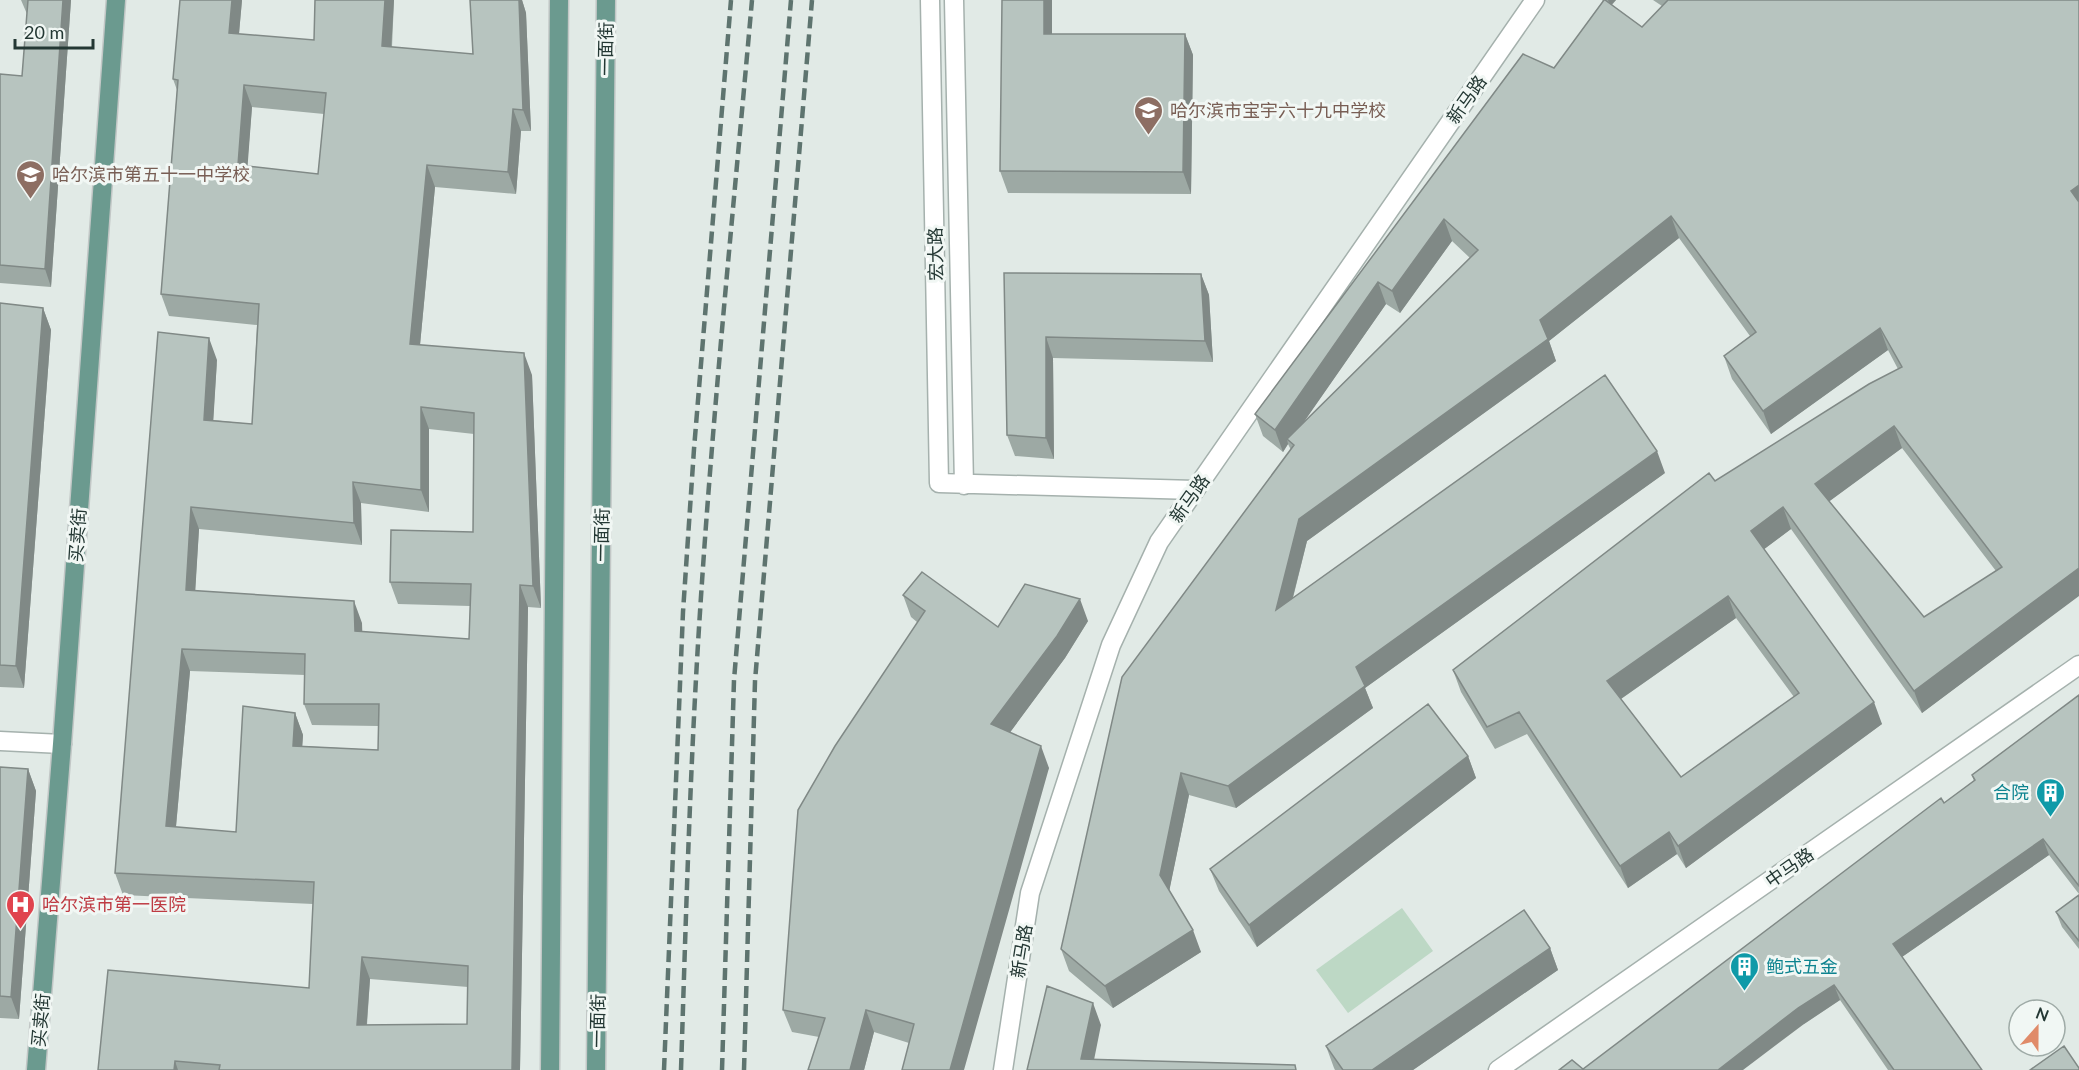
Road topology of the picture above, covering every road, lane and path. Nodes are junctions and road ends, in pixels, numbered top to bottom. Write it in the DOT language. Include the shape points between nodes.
graph roads {
  1 [pos="116,0"];
  2 [pos="559,0"];
  3 [pos="606,0"];
  4 [pos="930,0"];
  5 [pos="954,0"];
  6 [pos="1535,0"];
  7 [pos="964,485"];
  8 [pos="1195,490"];
  9 [pos="2079,665"];
  10 [pos="0,741"];
  11 [pos="62,744"];
  12 [pos="36,1070"];
  13 [pos="550,1070"];
  14 [pos="596,1070"];
  15 [pos="1003,1070"];
  16 [pos="1498,1070"];
  1 -- 11 [label="main road, 买卖街"];
  2 -- 13 [label="main road"];
  3 -- 14 [label="main road, 一面街"];
  4 -- 7 [label="street, 宏大路" via="939,483"];
  5 -- 7 [label="street, 宏大路"];
  6 -- 8 [label="street, 新马路"];
  7 -- 8 [label="street, 宏大路"];
  8 -- 15 [label="street, 新马路" via="1159,542 1108,656 1030,893"];
  9 -- 16 [label="street, 中马路"];
  10 -- 11 [label="street"];
  11 -- 12 [label="main road, 买卖街"];
}
